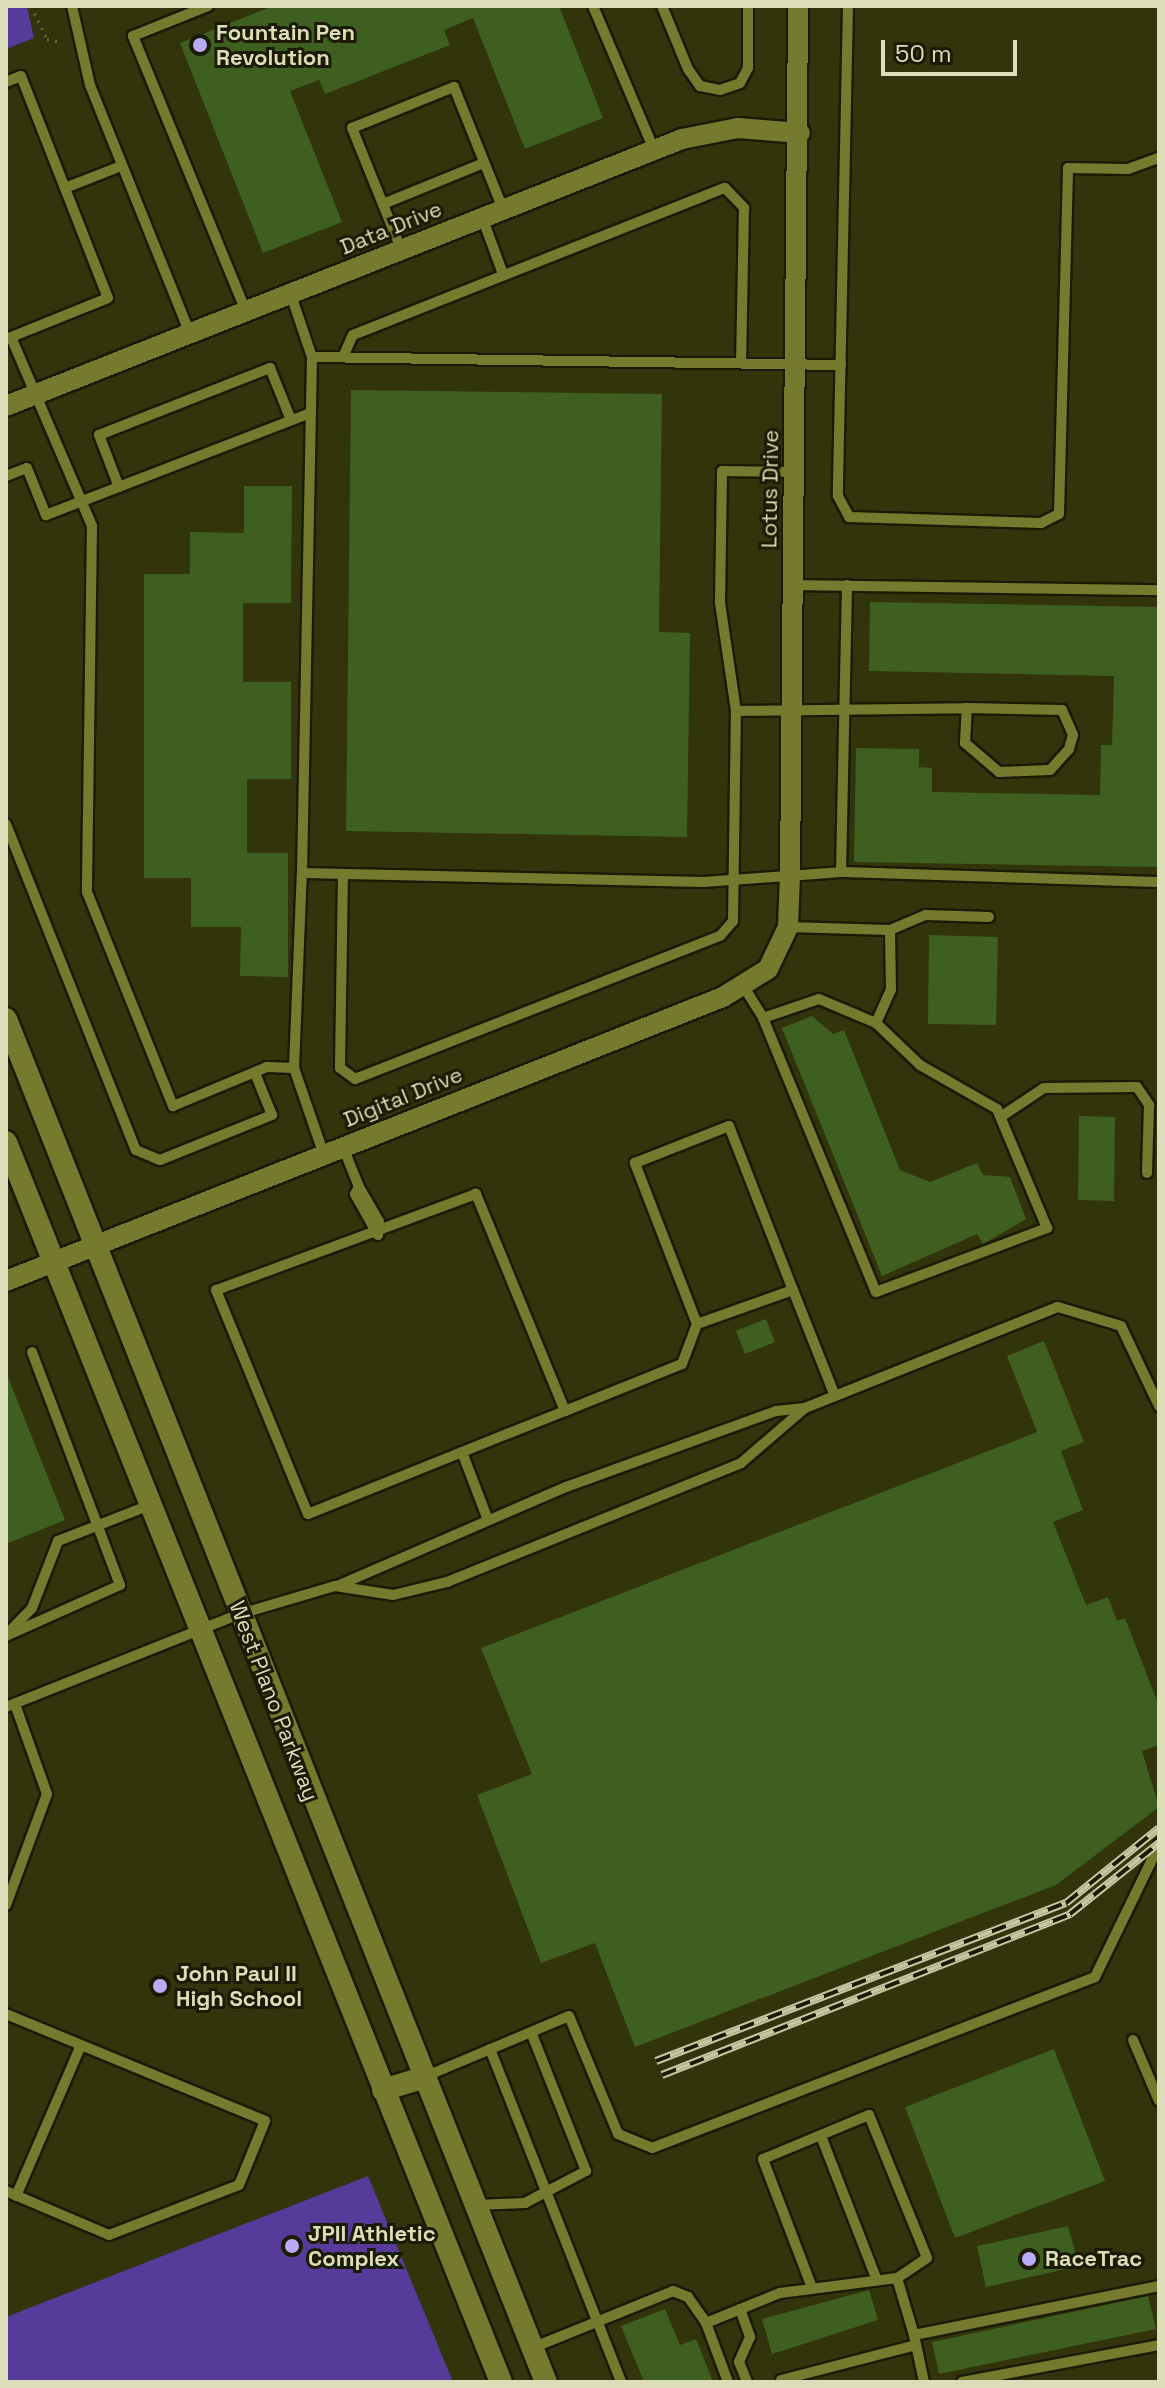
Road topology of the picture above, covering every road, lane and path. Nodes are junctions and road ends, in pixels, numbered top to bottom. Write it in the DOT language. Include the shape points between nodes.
graph roads {
  1 [pos="31,6"];
  2 [pos="72,6"];
  3 [pos="208,6"];
  4 [pos="593,6"];
  5 [pos="662,6"];
  6 [pos="748,6"];
  7 [pos="798,6"];
  8 [pos="848,6"];
  9 [pos="61,42"];
  10 [pos="6,82"];
  11 [pos="800,133"];
  12 [pos="654,150"];
  13 [pos="1159,158"];
  14 [pos="484,163"];
  15 [pos="121,166"];
  16 [pos="65,188"];
  17 [pos="383,204"];
  18 [pos="503,209"];
  19 [pos="482,217"];
  20 [pos="401,249"];
  21 [pos="503,274"];
  22 [pos="291,295"];
  23 [pos="246,312"];
  24 [pos="191,335"];
  25 [pos="8,338"];
  26 [pos="312,357"];
  27 [pos="343,357"];
  28 [pos="741,361"];
  29 [pos="797,363"];
  30 [pos="841,365"];
  31 [pos="37,395"];
  32 [pos="6,406"];
  33 [pos="308,414"];
  34 [pos="291,420"];
  35 [pos="795,472"];
  36 [pos="6,476"];
  37 [pos="119,487"];
  38 [pos="83,501"];
  39 [pos="793,585"];
  40 [pos="847,585"];
  41 [pos="1159,590"];
  42 [pos="967,708"];
  43 [pos="845,710"];
  44 [pos="736,711"];
  45 [pos="792,712"];
  46 [pos="6,824"];
  47 [pos="841,872"];
  48 [pos="302,873"];
  49 [pos="343,874"];
  50 [pos="790,876"];
  51 [pos="733,882"];
  52 [pos="1159,882"];
  53 [pos="989,917"];
  54 [pos="788,927"];
  55 [pos="890,930"];
  56 [pos="768,969"];
  57 [pos="744,987"];
  58 [pos="763,1018"];
  59 [pos="6,1019"];
  60 [pos="876,1023"];
  61 [pos="294,1068"];
  62 [pos="255,1073"];
  63 [pos="1002,1116"];
  64 [pos="6,1142"];
  65 [pos="343,1147"];
  66 [pos="324,1155"];
  67 [pos="1147,1173"];
  68 [pos="378,1235"];
  69 [pos="97,1246"];
  70 [pos="52,1263"];
  71 [pos="6,1281"];
  72 [pos="793,1290"];
  73 [pos="697,1324"];
  74 [pos="32,1352"];
  75 [pos="835,1396"];
  76 [pos="1159,1406"];
  77 [pos="805,1408"];
  78 [pos="565,1411"];
  79 [pos="462,1452"];
  80 [pos="150,1505"];
  81 [pos="488,1520"];
  82 [pos="100,1525"];
  83 [pos="335,1586"];
  84 [pos="240,1614"];
  85 [pos="201,1630"];
  86 [pos="6,1635"];
  87 [pos="10,1706"];
  88 [pos="1159,1845"];
  89 [pos="6,1905"];
  90 [pos="6,2014"];
  91 [pos="531,2032"];
  92 [pos="1133,2040"];
  93 [pos="81,2045"];
  94 [pos="490,2049"];
  95 [pos="422,2078"];
  96 [pos="383,2090"];
  97 [pos="1159,2101"];
  98 [pos="821,2136"];
  99 [pos="11,2193"];
  100 [pos="547,2196"];
  101 [pos="474,2205"];
  102 [pos="876,2278"];
  103 [pos="897,2278"];
  104 [pos="811,2285"];
  105 [pos="1159,2286"];
  106 [pos="740,2309"];
  107 [pos="597,2322"];
  108 [pos="706,2323"];
  109 [pos="915,2340"];
  110 [pos="1159,2345"];
  111 [pos="532,2348"];
  112 [pos="781,2380"];
  113 [pos="501,2382"];
  114 [pos="546,2382"];
  115 [pos="621,2382"];
  116 [pos="728,2382"];
  117 [pos="747,2382"];
  118 [pos="924,2382"];
  119 [pos="962,2382"];
  1 -- 9 [label="path" via="47,39"];
  2 -- 15 [label="lane" via="90,85"];
  3 -- 23 [label="lane" via="133,36"];
  4 -- 12 [label="lane"];
  5 -- 6 [label="lane" via="688,69 700,86 720,90 740,83 748,68"];
  7 -- 11 [label="street, Lotus Drive"];
  8 -- 30 [label="lane"];
  10 -- 16 [label="lane" via="21,76"];
  11 -- 12 [label="street, Data Drive" via="716,130"];
  11 -- 29 [label="street, Lotus Drive"];
  12 -- 18 [label="street, Data Drive"];
  13 -- 30 [label="lane" via="1128,169 1068,168 1063,503 1051,520 849,517 838,496"];
  14 -- 17 [label="lane"];
  14 -- 17 [label="lane" via="454,87 352,128"];
  14 -- 18 [label="lane"];
  15 -- 16 [label="lane"];
  15 -- 24 [label="lane"];
  16 -- 25 [label="lane" via="108,298"];
  17 -- 20 [label="lane"];
  18 -- 19 [label="street, Data Drive"];
  19 -- 20 [label="street, Data Drive"];
  19 -- 21 [label="lane"];
  20 -- 22 [label="street, Data Drive"];
  21 -- 27 [label="lane" via="353,335"];
  21 -- 28 [label="lane" via="725,188 744,208"];
  22 -- 23 [label="street, Data Drive"];
  22 -- 26 [label="lane"];
  23 -- 24 [label="street, Data Drive"];
  24 -- 31 [label="street, Data Drive"];
  25 -- 31 [label="lane"];
  26 -- 27 [label="lane"];
  26 -- 33 [label="lane"];
  27 -- 28 [label="lane"];
  28 -- 29 [label="lane"];
  29 -- 30 [label="lane"];
  29 -- 35 [label="street, Lotus Drive"];
  31 -- 32 [label="street, Data Drive"];
  31 -- 38 [label="lane"];
  33 -- 34 [label="lane"];
  33 -- 48 [label="lane"];
  34 -- 37 [label="lane"];
  34 -- 37 [label="lane" via="270,368 99,435"];
  35 -- 39 [label="street, Lotus Drive"];
  35 -- 44 [label="lane" via="722,471 720,602"];
  36 -- 38 [label="lane" via="27,468 46,515"];
  37 -- 38 [label="lane"];
  38 -- 62 [label="lane" via="92,526 87,892 173,1106"];
  39 -- 40 [label="lane"];
  39 -- 45 [label="street, Lotus Drive"];
  40 -- 41 [label="lane"];
  40 -- 43 [label="lane"];
  42 -- 42 [label="lane" via="1062,710 1073,735 1069,749 1050,770 999,772 965,743"];
  42 -- 43 [label="lane"];
  43 -- 45 [label="lane"];
  43 -- 47 [label="lane"];
  44 -- 45 [label="lane"];
  44 -- 51 [label="lane"];
  45 -- 50 [label="street, Lotus Drive"];
  46 -- 62 [label="lane" via="136,1150 160,1160 272,1115"];
  47 -- 50 [label="lane"];
  47 -- 52 [label="lane"];
  48 -- 49 [label="lane"];
  48 -- 61 [label="lane"];
  49 -- 51 [label="lane"];
  49 -- 51 [label="lane" via="340,1068 355,1079 720,936 733,921"];
  50 -- 51 [label="lane"];
  50 -- 54 [label="street, Lotus Drive"];
  53 -- 55 [label="lane" via="926,915"];
  54 -- 55 [label="lane"];
  54 -- 56 [label="street, Lotus Drive"];
  55 -- 60 [label="lane" via="891,990"];
  56 -- 57 [label="street, Digital Drive"];
  57 -- 58 [label="lane"];
  57 -- 65 [label="street, Digital Drive"];
  58 -- 60 [label="lane" via="819,999"];
  58 -- 63 [label="lane" via="876,1292 1047,1228"];
  59 -- 69 [label="main road, West Plano Parkway"];
  60 -- 63 [label="lane" via="920,1065 982,1096"];
  61 -- 62 [label="lane"];
  61 -- 66 [label="lane"];
  63 -- 67 [label="lane" via="1044,1088 1137,1087 1149,1105"];
  64 -- 70 [label="main road, West Plano Parkway"];
  65 -- 66 [label="street, Digital Drive"];
  65 -- 68 [label="lane" via="379,1221"];
  66 -- 69 [label="street, Digital Drive"];
  68 -- 78 [label="lane" via="476,1194"];
  68 -- 79 [label="lane" via="216,1290 308,1514"];
  69 -- 70 [label="street, Digital Drive"];
  69 -- 84 [label="main road, West Plano Parkway"];
  70 -- 71 [label="street, Digital Drive"];
  70 -- 80 [label="main road, West Plano Parkway"];
  72 -- 73 [label="lane"];
  72 -- 73 [label="lane" via="729,1126 635,1163"];
  72 -- 75 [label="lane"];
  73 -- 78 [label="lane" via="682,1364"];
  74 -- 82 [label="lane"];
  75 -- 76 [label="lane" via="1058,1307 1121,1326"];
  75 -- 77 [label="lane"];
  77 -- 81 [label="lane" via="776,1411"];
  77 -- 83 [label="lane" via="741,1463 447,1582 393,1595"];
  78 -- 79 [label="lane"];
  79 -- 81 [label="lane"];
  80 -- 82 [label="lane"];
  80 -- 85 [label="main road, West Plano Parkway"];
  81 -- 83 [label="lane"];
  82 -- 86 [label="lane" via="58,1541 32,1608"];
  82 -- 86 [label="lane" via="120,1585"];
  83 -- 84 [label="lane"];
  84 -- 85 [label="lane"];
  84 -- 95 [label="main road, West Plano Parkway"];
  85 -- 87 [label="lane"];
  85 -- 96 [label="main road, West Plano Parkway"];
  87 -- 89 [label="lane" via="47,1794"];
  88 -- 91 [label="lane" via="1095,1977 652,2148 618,2134 569,2016"];
  90 -- 93 [label="lane"];
  91 -- 94 [label="lane"];
  91 -- 100 [label="lane" via="586,2162 581,2178"];
  92 -- 97 [label="lane"];
  93 -- 99 [label="lane"];
  93 -- 99 [label="lane" via="265,2121 239,2185 109,2235"];
  94 -- 95 [label="lane"];
  94 -- 100 [label="lane"];
  95 -- 96 [label="main road"];
  95 -- 101 [label="main road, West Plano Parkway"];
  96 -- 113 [label="main road, West Plano Parkway"];
  98 -- 102 [label="lane"];
  98 -- 103 [label="lane" via="869,2115 927,2258"];
  98 -- 104 [label="lane" via="763,2159"];
  100 -- 101 [label="lane"];
  100 -- 107 [label="lane"];
  101 -- 111 [label="main road, West Plano Parkway"];
  102 -- 103 [label="lane"];
  102 -- 104 [label="lane"];
  103 -- 109 [label="lane"];
  104 -- 106 [label="lane"];
  105 -- 109 [label="lane"];
  106 -- 108 [label="lane"];
  106 -- 117 [label="lane" via="750,2337 739,2362"];
  107 -- 108 [label="lane" via="673,2291 688,2297"];
  107 -- 111 [label="lane"];
  107 -- 115 [label="lane"];
  108 -- 116 [label="lane"];
  109 -- 112 [label="lane"];
  109 -- 118 [label="lane"];
  110 -- 119 [label="lane"];
  111 -- 114 [label="main road, West Plano Parkway"];
}
